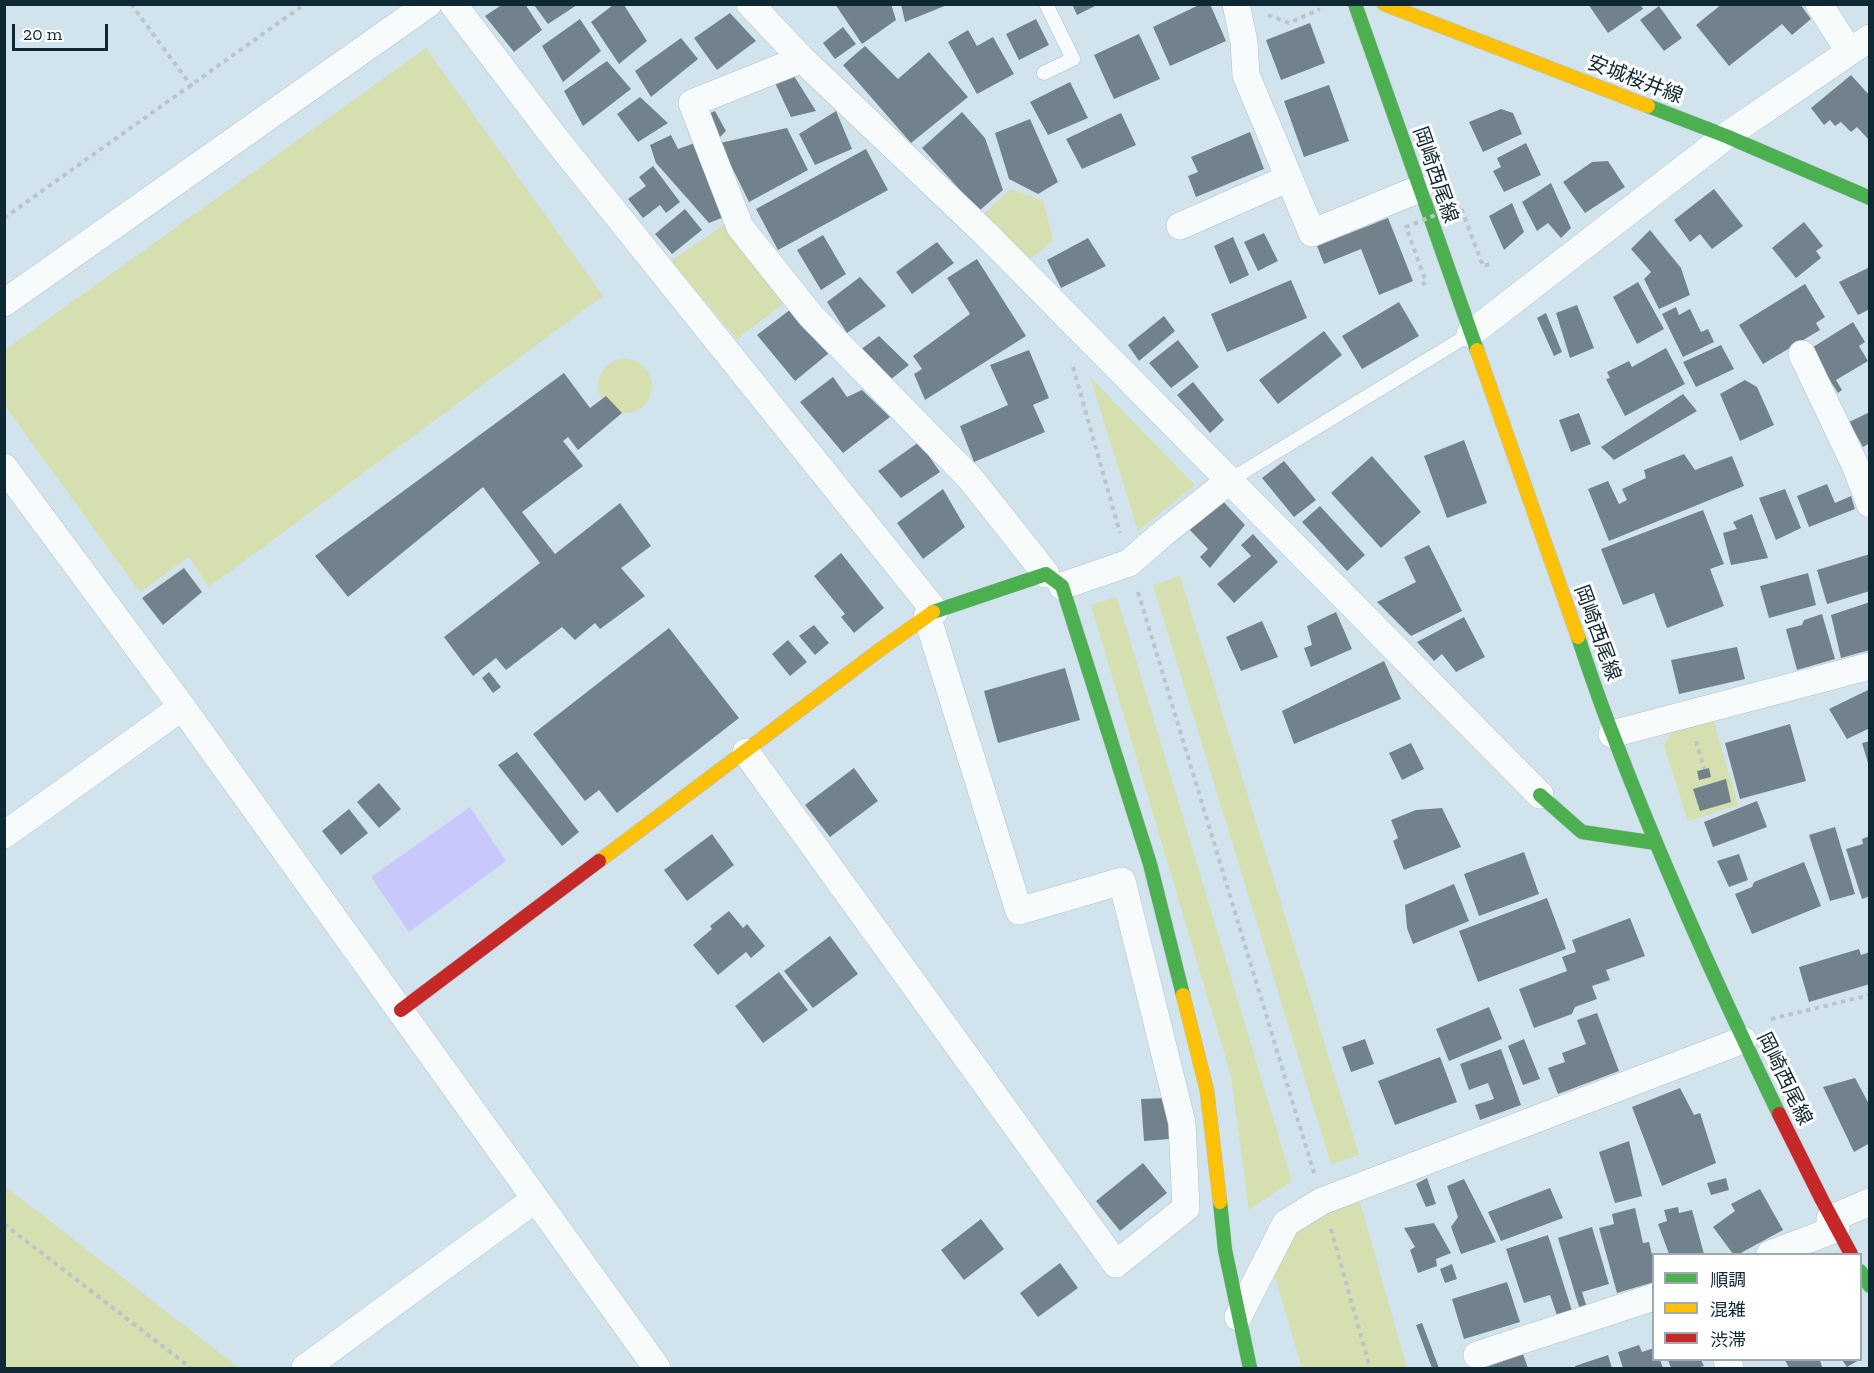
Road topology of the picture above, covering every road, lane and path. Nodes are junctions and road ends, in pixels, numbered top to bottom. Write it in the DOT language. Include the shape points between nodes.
graph roads {
  1 [pos="131,4"];
  2 [pos="305,4"];
  3 [pos="428,4"];
  4 [pos="453,4"];
  5 [pos="750,4"];
  6 [pos="1046,4"];
  7 [pos="1236,4"];
  8 [pos="1355,4"];
  9 [pos="1384,4"];
  10 [pos="1819,4"];
  11 [pos="1320,9"];
  12 [pos="1263,14"];
  13 [pos="1859,44"];
  14 [pos="802,59"];
  15 [pos="1044,73"];
  16 [pos="192,87"];
  17 [pos="1726,136"];
  18 [pos="1289,178"];
  19 [pos="1419,189"];
  20 [pos="1869,198"];
  21 [pos="4,218"];
  22 [pos="1180,226"];
  23 [pos="1490,264"];
  24 [pos="1422,285"];
  25 [pos="4,303"];
  26 [pos="1071,320"];
  27 [pos="1470,334"];
  28 [pos="1802,354"];
  29 [pos="4,467"];
  30 [pos="1230,480"];
  31 [pos="1869,504"];
  32 [pos="1129,563"];
  33 [pos="1054,580"];
  34 [pos="931,614"];
  35 [pos="1869,666"];
  36 [pos="182,707"];
  37 [pos="1612,734"];
  38 [pos="746,752"];
  39 [pos="1540,795"];
  40 [pos="4,836"];
  41 [pos="1656,843"];
  42 [pos="1869,995"];
  43 [pos="401,1010"];
  44 [pos="1740,1034"];
  45 [pos="534,1200"];
  46 [pos="1322,1201"];
  47 [pos="1869,1202"];
  48 [pos="4,1224"];
  49 [pos="1833,1224"];
  50 [pos="1772,1253"];
  51 [pos="1850,1253"];
  52 [pos="1652,1297"];
  53 [pos="1238,1317"];
  54 [pos="1477,1355"];
  55 [pos="191,1368"];
  56 [pos="305,1368"];
  57 [pos="657,1368"];
  58 [pos="1250,1368"];
  59 [pos="1371,1368"];
  1 -- 16 [label="path"];
  2 -- 16 [label="path"];
  3 -- 25 [label="street"];
  4 -- 34 [label="street"];
  5 -- 14 [label="street"];
  6 -- 15 [label="lane" via="1073,59"];
  7 -- 18 [label="street" via="1246,75"];
  8 -- 19 [label="main road, 岡崎西尾線"];
  9 -- 17 [label="main road, 安城桜井線"];
  10 -- 13 [label="street"];
  11 -- 12 [label="path" via="1289,23"];
  13 -- 17 [label="street"];
  14 -- 26 [label="street"];
  14 -- 33 [label="street" via="693,103 740,227 811,316 970,478"];
  16 -- 21 [label="path"];
  17 -- 20 [label="main road, 安城桜井線"];
  17 -- 27 [label="street"];
  18 -- 19 [label="street" via="1312,233"];
  18 -- 22 [label="street"];
  19 -- 27 [label="main road, 岡崎西尾線"];
  23 -- 24 [label="path, bridge" via="1484,266 1460,205 1407,227 1426,282"];
  26 -- 30 [label="street"];
  26 -- 32 [label="path" via="1065,338"];
  27 -- 30 [label="lane"];
  27 -- 37 [label="main road, 岡崎西尾線"];
  28 -- 31 [label="street" via="1856,467"];
  29 -- 36 [label="street"];
  30 -- 32 [label="street"];
  30 -- 39 [label="street"];
  32 -- 33 [label="street"];
  32 -- 46 [label="path"];
  33 -- 34 [label="main road"];
  33 -- 53 [label="main road" via="1150,864 1207,1090"];
  34 -- 38 [label="main road"];
  34 -- 38 [label="street" via="1019,911 1122,881 1182,1123 1186,1208 1116,1264"];
  35 -- 37 [label="street"];
  36 -- 40 [label="street"];
  36 -- 43 [label="street"];
  37 -- 41 [label="main road, 岡崎西尾線"];
  38 -- 43 [label="main road"];
  39 -- 41 [label="main road" via="1582,832"];
  41 -- 44 [label="main road, 岡崎西尾線"];
  42 -- 44 [label="path"];
  43 -- 45 [label="street"];
  44 -- 46 [label="street"];
  44 -- 49 [label="main road, 岡崎西尾線"];
  45 -- 56 [label="street"];
  45 -- 57 [label="street"];
  46 -- 53 [label="street" via="1286,1223"];
  46 -- 59 [label="path"];
  47 -- 49 [label="street"];
  48 -- 55 [label="path"];
  49 -- 50 [label="street"];
  49 -- 51 [label="main road, 岡崎西尾線"];
  52 -- 54 [label="street"];
  53 -- 58 [label="main road"];
}
